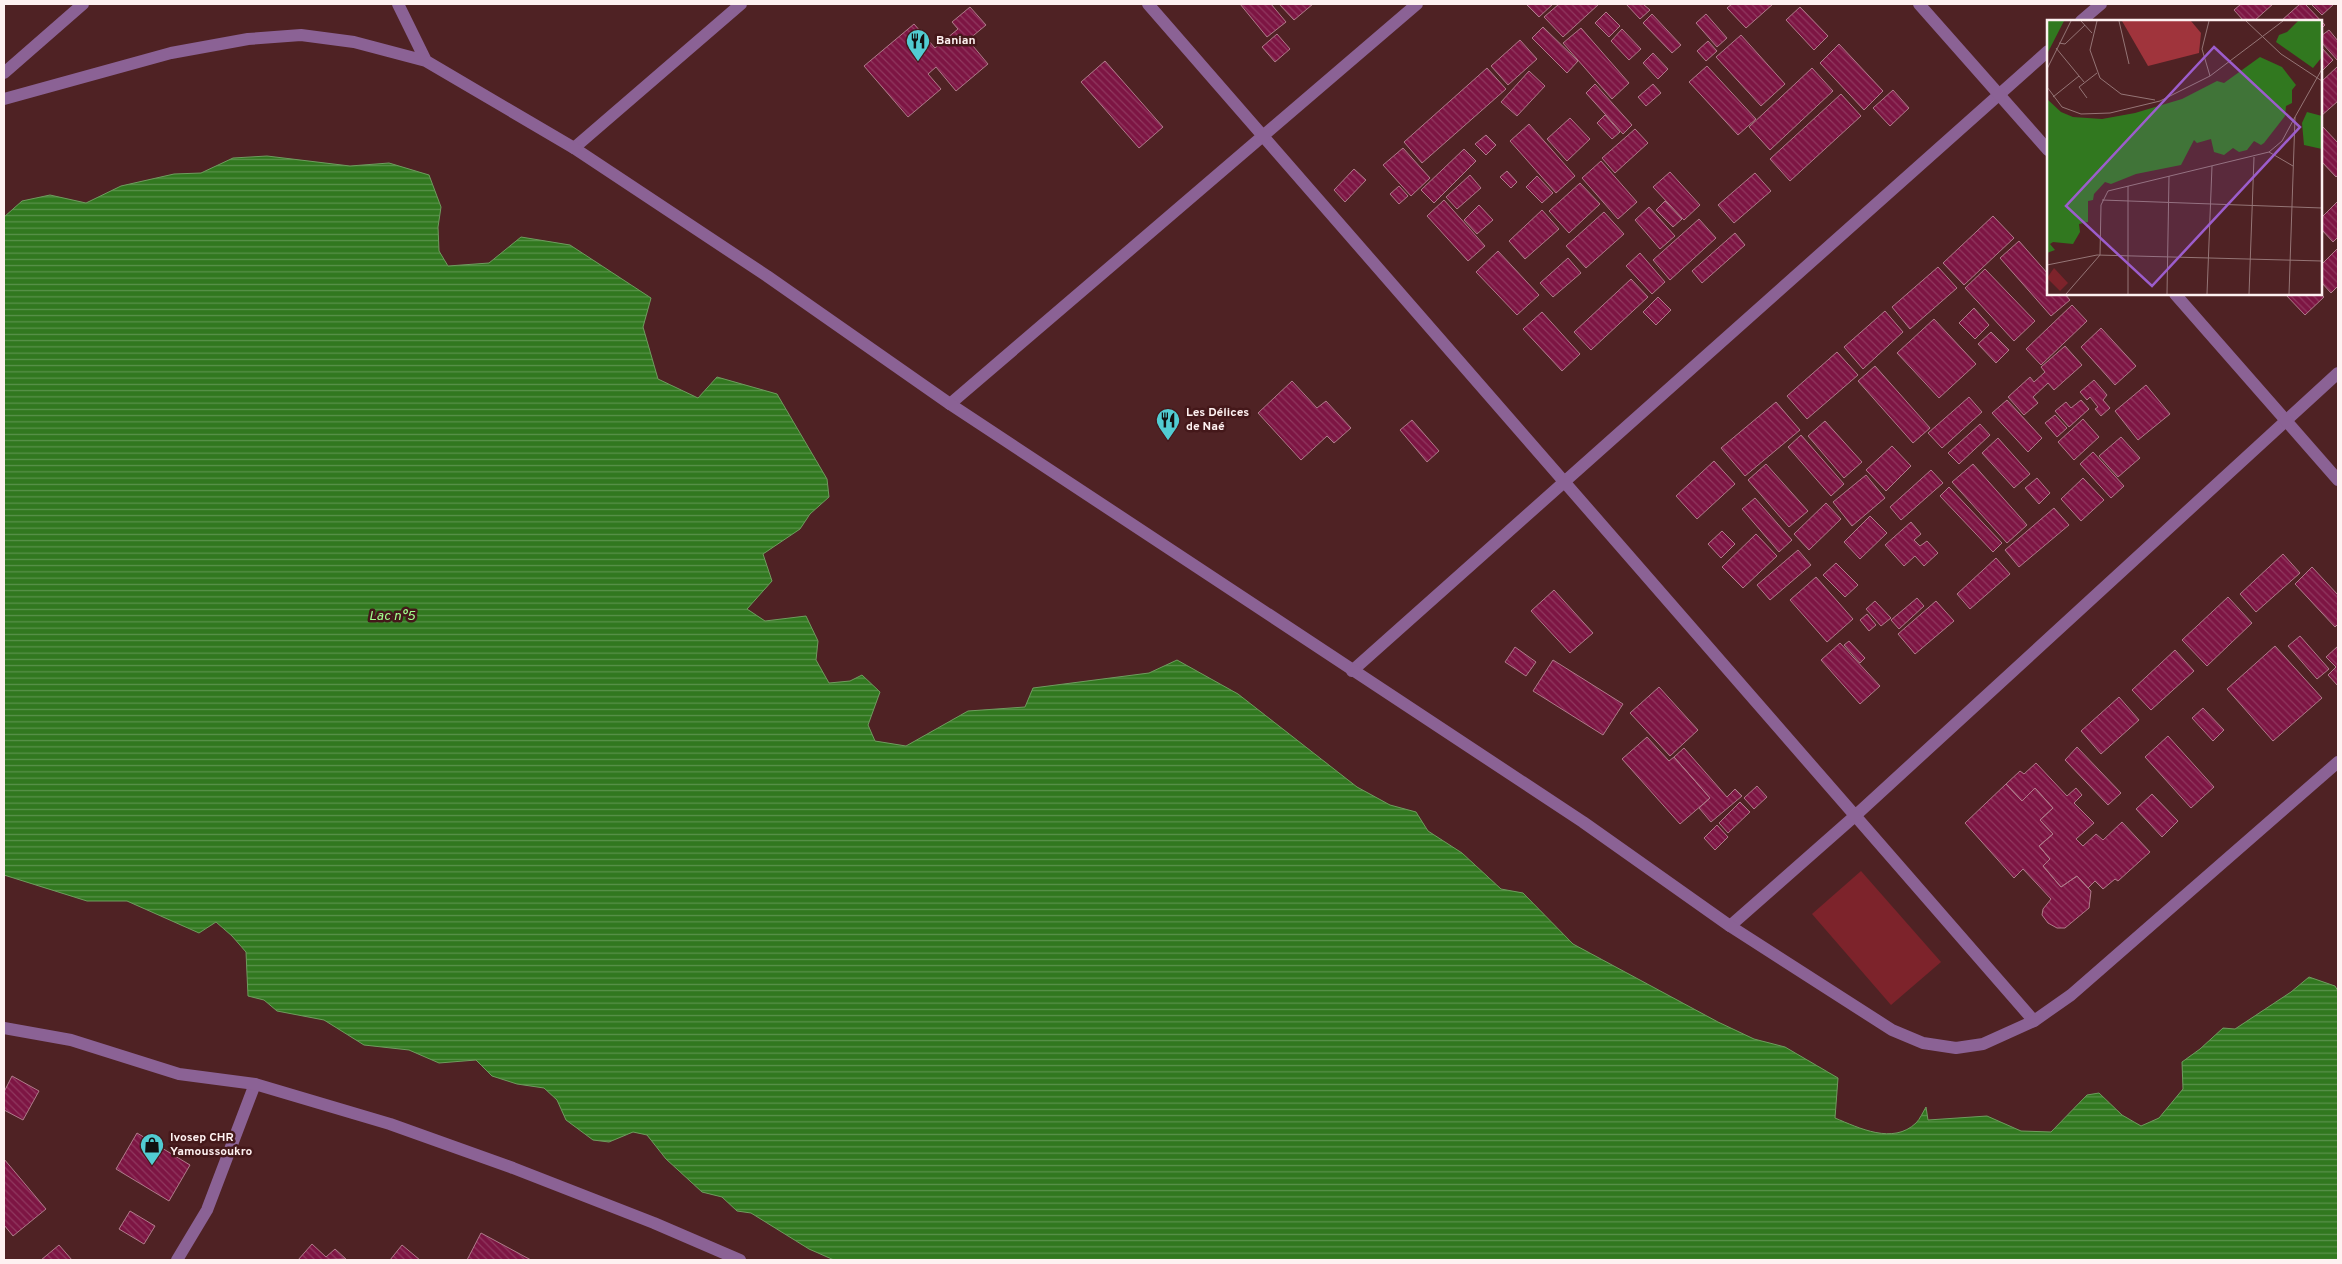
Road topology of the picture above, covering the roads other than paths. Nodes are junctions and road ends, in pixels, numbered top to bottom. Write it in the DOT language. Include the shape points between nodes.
graph roads {
  1 [pos="83,4"];
  2 [pos="398,4"];
  3 [pos="741,4"];
  4 [pos="1148,4"];
  5 [pos="1417,4"];
  6 [pos="1919,4"];
  7 [pos="2100,4"];
  8 [pos="2082,20"];
  9 [pos="2047,52"];
  10 [pos="426,61"];
  11 [pos="4,73"];
  12 [pos="2000,95"];
  13 [pos="4,99"];
  14 [pos="1263,136"];
  15 [pos="574,148"];
  16 [pos="2047,149"];
  17 [pos="2175,295"];
  18 [pos="2338,373"];
  19 [pos="950,404"];
  20 [pos="2286,421"];
  21 [pos="2338,480"];
  22 [pos="1565,482"];
  23 [pos="1352,671"];
  24 [pos="2338,762"];
  25 [pos="1856,815"];
  26 [pos="1730,926"];
  27 [pos="2034,1021"];
  28 [pos="4,1028"];
  29 [pos="255,1084"];
  30 [pos="177,1260"];
  31 [pos="740,1260"];
  1 -- 11 [label="street"];
  2 -- 10 [label="street"];
  3 -- 15 [label="street"];
  4 -- 14 [label="street"];
  5 -- 14 [label="street"];
  6 -- 12 [label="street"];
  7 -- 8 [label="street"];
  9 -- 12 [label="street"];
  10 -- 13 [label="street" via="354,42 301,35 274,37 171,53"];
  10 -- 15 [label="street"];
  12 -- 16 [label="street"];
  12 -- 22 [label="street"];
  14 -- 19 [label="street"];
  14 -- 22 [label="street"];
  15 -- 19 [label="street" via="767,276"];
  17 -- 20 [label="street"];
  18 -- 20 [label="street"];
  19 -- 23 [label="street"];
  20 -- 21 [label="street"];
  20 -- 25 [label="street"];
  22 -- 23 [label="street"];
  22 -- 25 [label="street"];
  23 -- 26 [label="street" via="1583,822"];
  24 -- 27 [label="street" via="2071,995"];
  25 -- 26 [label="street"];
  25 -- 27 [label="street"];
  26 -- 27 [label="street" via="1892,1030 1923,1044 1956,1048 1983,1044"];
  28 -- 29 [label="street" via="71,1040 178,1074"];
  29 -- 30 [label="street" via="207,1210"];
  29 -- 31 [label="street" via="390,1124 505,1165"];
}
